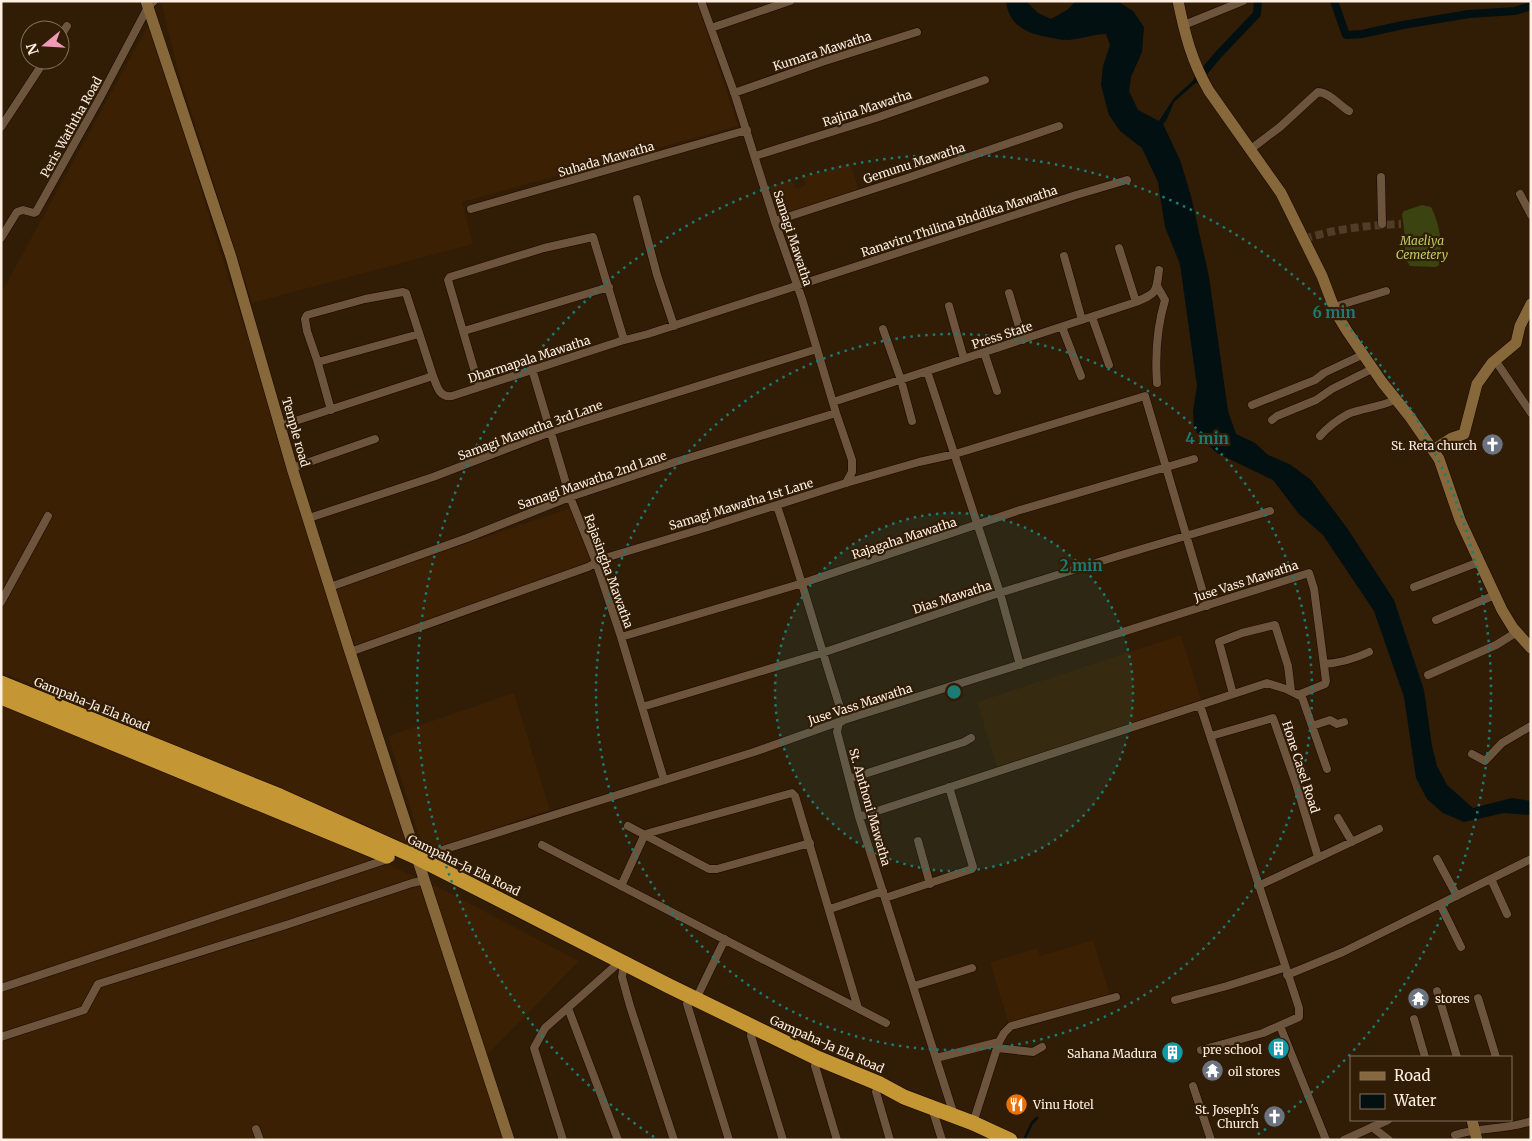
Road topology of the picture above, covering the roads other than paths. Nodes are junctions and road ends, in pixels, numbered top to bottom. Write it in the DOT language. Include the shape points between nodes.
graph roads {
  1 [pos="701,1"];
  2 [pos="790,1"];
  3 [pos="1178,1"];
  4 [pos="1243,1"];
  5 [pos="149,3"];
  6 [pos="1184,25"];
  7 [pos="711,28"];
  8 [pos="917,32"];
  9 [pos="38,70"];
  10 [pos="985,80"];
  11 [pos="734,93"];
  12 [pos="1349,111"];
  13 [pos="1059,126"];
  14 [pos="1,127"];
  15 [pos="747,130"];
  16 [pos="1251,149"];
  17 [pos="755,156"];
  18 [pos="1381,176"];
  19 [pos="1128,180"];
  20 [pos="1520,194"];
  21 [pos="636,198"];
  22 [pos="471,209"];
  23 [pos="1531,215"];
  24 [pos="775,221"];
  25 [pos="1382,224"];
  26 [pos="1,238"];
  27 [pos="1119,248"];
  28 [pos="1064,256"];
  29 [pos="1159,270"];
  30 [pos="797,285"];
  31 [pos="1157,286"];
  32 [pos="609,287"];
  33 [pos="1386,291"];
  34 [pos="1009,293"];
  35 [pos="1136,302"];
  36 [pos="1531,304"];
  37 [pos="949,306"];
  38 [pos="1334,307"];
  39 [pos="1092,317"];
  40 [pos="1082,320"];
  41 [pos="674,326"];
  42 [pos="1062,327"];
  43 [pos="884,329"];
  44 [pos="464,331"];
  45 [pos="419,334"];
  46 [pos="624,340"];
  47 [pos="1023,340"];
  48 [pos="817,349"];
  49 [pos="984,352"];
  50 [pos="1362,355"];
  51 [pos="964,359"];
  52 [pos="1495,360"];
  53 [pos="318,362"];
  54 [pos="1109,365"];
  55 [pos="532,369"];
  56 [pos="1372,369"];
  57 [pos="927,371"];
  58 [pos="433,376"];
  59 [pos="1080,376"];
  60 [pos="901,380"];
  61 [pos="1157,383"];
  62 [pos="479,386"];
  63 [pos="997,391"];
  64 [pos="1395,400"];
  65 [pos="833,402"];
  66 [pos="1252,405"];
  67 [pos="330,410"];
  68 [pos="836,413"];
  69 [pos="1531,413"];
  70 [pos="1272,420"];
  71 [pos="912,421"];
  72 [pos="280,426"];
  73 [pos="549,432"];
  74 [pos="1320,436"];
  75 [pos="375,440"];
  76 [pos="1434,450"];
  77 [pos="955,454"];
  78 [pos="1194,458"];
  79 [pos="292,468"];
  80 [pos="1165,468"];
  81 [pos="846,483"];
  82 [pos="570,496"];
  83 [pos="777,506"];
  84 [pos="1270,511"];
  85 [pos="48,516"];
  86 [pos="309,518"];
  87 [pos="977,525"];
  88 [pos="1186,535"];
  89 [pos="596,562"];
  90 [pos="1479,562"];
  91 [pos="803,583"];
  92 [pos="330,587"];
  93 [pos="1414,587"];
  94 [pos="1000,593"];
  95 [pos="1495,595"];
  96 [pos="1,602"];
  97 [pos="1206,606"];
  98 [pos="1436,620"];
  99 [pos="1517,632"];
  100 [pos="621,637"];
  101 [pos="1531,648"];
  102 [pos="350,652"];
  103 [pos="1369,652"];
  104 [pos="822,653"];
  105 [pos="1324,664"];
  106 [pos="1020,665"];
  107 [pos="1428,675"];
  108 [pos="1,683"];
  109 [pos="1294,693"];
  110 [pos="1233,694"];
  111 [pos="1,697"];
  112 [pos="1200,705"];
  113 [pos="642,707"];
  114 [pos="844,720"];
  115 [pos="1344,722"];
  116 [pos="1312,726"];
  117 [pos="1531,726"];
  118 [pos="1211,736"];
  119 [pos="972,738"];
  120 [pos="1472,754"];
  121 [pos="1327,769"];
  122 [pos="849,779"];
  123 [pos="664,780"];
  124 [pos="949,787"];
  125 [pos="859,817"];
  126 [pos="1338,818"];
  127 [pos="628,826"];
  128 [pos="1379,830"];
  129 [pos="644,836"];
  130 [pos="918,841"];
  131 [pos="1352,842"];
  132 [pos="810,843"];
  133 [pos="542,845"];
  134 [pos="1318,857"];
  135 [pos="393,858"];
  136 [pos="1437,859"];
  137 [pos="1529,860"];
  138 [pos="422,869"];
  139 [pos="1491,879"];
  140 [pos="930,884"];
  141 [pos="621,886"];
  142 [pos="1258,886"];
  143 [pos="884,895"];
  144 [pos="1457,896"];
  145 [pos="1440,904"];
  146 [pos="830,909"];
  147 [pos="1507,914"];
  148 [pos="725,939"];
  149 [pos="1461,947"];
  150 [pos="620,965"];
  151 [pos="972,968"];
  152 [pos="1286,972"];
  153 [pos="914,986"];
  154 [pos="1,988"];
  155 [pos="1436,991"];
  156 [pos="1116,997"];
  157 [pos="1478,998"];
  158 [pos="1174,1000"];
  159 [pos="691,1001"];
  160 [pos="568,1008"];
  161 [pos="858,1008"];
  162 [pos="1414,1019"];
  163 [pos="886,1023"];
  164 [pos="1280,1026"];
  165 [pos="752,1031"];
  166 [pos="1,1037"];
  167 [pos="998,1045"];
  168 [pos="1042,1047"];
  169 [pos="1201,1050"];
  170 [pos="1425,1056"];
  171 [pos="1457,1056"];
  172 [pos="1496,1056"];
  173 [pos="936,1058"];
  174 [pos="815,1066"];
  175 [pos="1193,1086"];
  176 [pos="876,1092"];
  177 [pos="904,1097"];
  178 [pos="932,1108"];
  179 [pos="954,1116"];
  180 [pos="1386,1121"];
  181 [pos="1531,1121"];
  182 [pos="973,1123"];
  183 [pos="1372,1127"];
  184 [pos="256,1129"];
  185 [pos="1474,1130"];
  186 [pos="1455,1135"];
  187 [pos="260,1140"];
  188 [pos="509,1140"];
  189 [pos="563,1140"];
  190 [pos="618,1140"];
  191 [pos="674,1140"];
  192 [pos="729,1140"];
  193 [pos="783,1140"];
  194 [pos="837,1140"];
  195 [pos="890,1140"];
  196 [pos="942,1140"];
  197 [pos="1010,1140"];
  198 [pos="1211,1140"];
  199 [pos="1326,1140"];
  200 [pos="1344,1140"];
  201 [pos="1390,1140"];
  1 -- 7 [label="street, Samagi Mawatha"];
  2 -- 7 [label="street"];
  3 -- 6 [label="street"];
  4 -- 6 [label="street"];
  5 -- 26 [label="street, Peris Waththa Road" via="102,96 36,212 17,212"];
  5 -- 72 [label="street, Temple road" via="231,257"];
  6 -- 16 [label="street" via="1200,76"];
  7 -- 11 [label="street, Samagi Mawatha"];
  8 -- 11 [label="street, Kumara Mawatha"];
  9 -- 14 [label="street"];
  10 -- 17 [label="street, Rajina Mawatha"];
  11 -- 15 [label="street, Samagi Mawatha"];
  12 -- 16 [label="street" via="1318,92"];
  13 -- 24 [label="street, Gemunu Mawatha"];
  15 -- 17 [label="street, Samagi Mawatha"];
  15 -- 22 [label="street, Suhada Mawatha"];
  16 -- 38 [label="street" via="1281,193"];
  17 -- 24 [label="street, Samagi Mawatha"];
  18 -- 25 [label="street"];
  19 -- 30 [label="street, Ranaviru Thilina Bhddika Mawatha"];
  20 -- 23 [label="street"];
  21 -- 41 [label="street"];
  24 -- 30 [label="street, Samagi Mawatha"];
  27 -- 35 [label="street"];
  28 -- 40 [label="street"];
  29 -- 31 [label="street"];
  30 -- 41 [label="street, Dharmapala Mawatha"];
  30 -- 48 [label="street, Samagi Mawatha"];
  31 -- 35 [label="street, Press State" via="1153,295"];
  31 -- 61 [label="street" via="1165,300 1156,358"];
  32 -- 44 [label="street"];
  32 -- 44 [label="street" via="593,237 544,248 450,277 448,280"];
  32 -- 46 [label="street"];
  33 -- 38 [label="street"];
  34 -- 47 [label="street"];
  35 -- 39 [label="street, Press State"];
  36 -- 52 [label="street" via="1516,343"];
  37 -- 51 [label="street"];
  38 -- 50 [label="street"];
  39 -- 40 [label="street, Press State"];
  39 -- 54 [label="street"];
  40 -- 42 [label="street, Press State"];
  41 -- 46 [label="street, Dharmapala Mawatha"];
  42 -- 47 [label="street, Press State"];
  42 -- 59 [label="street"];
  43 -- 60 [label="street"];
  44 -- 62 [label="street"];
  45 -- 53 [label="street"];
  45 -- 53 [label="street" via="403,292 330,308 307,315 305,319"];
  45 -- 58 [label="street"];
  46 -- 55 [label="street, Dharmapala Mawatha"];
  47 -- 49 [label="street, Press State"];
  48 -- 65 [label="street, Samagi Mawatha"];
  48 -- 73 [label="street, Samagi Mawatha 3rd Lane"];
  49 -- 51 [label="street, Press State"];
  49 -- 63 [label="street"];
  50 -- 56 [label="street"];
  50 -- 66 [label="street" via="1315,380"];
  51 -- 57 [label="street, Press State"];
  52 -- 69 [label="street"];
  52 -- 76 [label="street" via="1477,384 1464,434"];
  53 -- 67 [label="street"];
  55 -- 62 [label="street, Dharmapala Mawatha"];
  55 -- 73 [label="street, Rajasingha Mawatha"];
  56 -- 64 [label="street"];
  56 -- 70 [label="street"];
  57 -- 60 [label="street, Press State"];
  57 -- 77 [label="street"];
  58 -- 62 [label="street, Dharmapala Mawatha" via="438,390 445,397"];
  58 -- 67 [label="street"];
  60 -- 65 [label="street, Press State"];
  60 -- 71 [label="street"];
  64 -- 74 [label="street" via="1350,413 1332,423"];
  64 -- 76 [label="street"];
  65 -- 68 [label="street, Samagi Mawatha"];
  67 -- 72 [label="street"];
  68 -- 81 [label="street, Samagi Mawatha" via="852,460 852,472"];
  68 -- 82 [label="street, Samagi Mawatha 2nd Lane"];
  72 -- 79 [label="street, Temple road"];
  73 -- 82 [label="street, Rajasingha Mawatha"];
  73 -- 86 [label="street, Samagi Mawatha 3rd Lane" via="500,453"];
  75 -- 79 [label="street"];
  76 -- 90 [label="street"];
  77 -- 80 [label="street, Samagi Mawatha 1st Lane" via="1145,396"];
  77 -- 81 [label="street, Samagi Mawatha 1st Lane"];
  77 -- 87 [label="street"];
  78 -- 80 [label="street, Rajagaha Mawatha"];
  79 -- 86 [label="street, Temple road"];
  80 -- 87 [label="street, Rajagaha Mawatha"];
  80 -- 88 [label="street"];
  81 -- 83 [label="street, Samagi Mawatha 1st Lane"];
  82 -- 89 [label="street, Rajasingha Mawatha"];
  82 -- 92 [label="street, Samagi Mawatha 2nd Lane"];
  83 -- 89 [label="street, Samagi Mawatha 1st Lane"];
  83 -- 91 [label="street"];
  84 -- 88 [label="street, Dias Mawatha"];
  85 -- 96 [label="street"];
  86 -- 92 [label="street, Temple road"];
  87 -- 91 [label="street, Rajagaha Mawatha"];
  87 -- 94 [label="street"];
  88 -- 94 [label="street, Dias Mawatha"];
  88 -- 97 [label="street"];
  89 -- 100 [label="street, Rajasingha Mawatha"];
  89 -- 102 [label="street, Samagi Mawatha 1st Lane"];
  90 -- 93 [label="street"];
  90 -- 95 [label="street"];
  91 -- 100 [label="street, Rajagaha Mawatha"];
  91 -- 104 [label="street"];
  92 -- 102 [label="street, Temple road"];
  94 -- 104 [label="street, Dias Mawatha"];
  94 -- 106 [label="street"];
  95 -- 98 [label="street"];
  95 -- 99 [label="street"];
  97 -- 105 [label="street, Juse Vass Mawatha" via="1310,573"];
  97 -- 106 [label="street, Juse Vass Mawatha"];
  99 -- 101 [label="street"];
  99 -- 107 [label="street" via="1496,645"];
  100 -- 113 [label="street, Rajasingha Mawatha"];
  102 -- 138 [label="street, Temple road"];
  103 -- 105 [label="street" via="1357,658"];
  104 -- 113 [label="street, Dias Mawatha"];
  104 -- 114 [label="street"];
  105 -- 109 [label="street" via="1325,684"];
  106 -- 114 [label="street, Juse Vass Mawatha"];
  108 -- 138 [label="highway, Gampaha-Ja Ela Road" via="280,796"];
  109 -- 110 [label="street" via="1267,683"];
  109 -- 110 [label="street" via="1275,624 1219,642"];
  109 -- 116 [label="street" via="1302,697"];
  110 -- 112 [label="street"];
  111 -- 135 [label="highway, Gampaha-Ja Ela Road"];
  112 -- 118 [label="street"];
  112 -- 124 [label="street"];
  113 -- 123 [label="street, Rajasingha Mawatha"];
  114 -- 122 [label="street, St. Anthoni Mawatha" via="839,723 837,732"];
  114 -- 123 [label="street, Juse Vass Mawatha"];
  115 -- 116 [label="street" via="1336,724 1330,720"];
  116 -- 121 [label="street"];
  117 -- 120 [label="street" via="1502,743 1485,761"];
  118 -- 134 [label="street, Hone Casel Road" via="1273,718"];
  118 -- 142 [label="street"];
  119 -- 122 [label="street"];
  122 -- 125 [label="street, St. Anthoni Mawatha"];
  123 -- 138 [label="street, Juse Vass Mawatha"];
  124 -- 125 [label="street"];
  124 -- 140 [label="street" via="973,867"];
  125 -- 143 [label="street, St. Anthoni Mawatha"];
  126 -- 131 [label="street"];
  127 -- 129 [label="street"];
  128 -- 131 [label="street"];
  129 -- 132 [label="street" via="717,870"];
  129 -- 132 [label="street" via="792,792"];
  129 -- 141 [label="street"];
  130 -- 140 [label="street"];
  131 -- 134 [label="street"];
  132 -- 146 [label="street"];
  133 -- 141 [label="street"];
  134 -- 142 [label="street"];
  135 -- 138 [label="highway, Gampaha-Ja Ela Road"];
  135 -- 154 [label="street"];
  136 -- 144 [label="street"];
  137 -- 139 [label="street"];
  138 -- 150 [label="highway, Gampaha-Ja Ela Road"];
  138 -- 166 [label="street, Juse Vass Mawatha" via="412,883 98,984 84,1010"];
  138 -- 188 [label="street, Temple road"];
  139 -- 144 [label="street"];
  139 -- 147 [label="street"];
  140 -- 143 [label="street"];
  141 -- 148 [label="street"];
  142 -- 152 [label="street"];
  143 -- 146 [label="street"];
  143 -- 153 [label="street, St. Anthoni Mawatha"];
  144 -- 145 [label="street"];
  145 -- 149 [label="street"];
  145 -- 152 [label="street" via="1343,952"];
  146 -- 161 [label="street"];
  148 -- 159 [label="street"];
  148 -- 161 [label="street"];
  150 -- 159 [label="highway, Gampaha-Ja Ela Road"];
  150 -- 160 [label="street"];
  150 -- 191 [label="street" via="630,1006"];
  151 -- 153 [label="street"];
  152 -- 158 [label="street"];
  152 -- 164 [label="street" via="1299,1017"];
  153 -- 173 [label="street, St. Anthoni Mawatha"];
  155 -- 171 [label="street"];
  156 -- 167 [label="street" via="1011,1026"];
  157 -- 172 [label="street"];
  159 -- 165 [label="highway, Gampaha-Ja Ela Road"];
  159 -- 192 [label="street"];
  160 -- 189 [label="street" via="545,1028 534,1048"];
  160 -- 190 [label="street"];
  161 -- 163 [label="street"];
  162 -- 170 [label="street"];
  164 -- 169 [label="street"];
  164 -- 199 [label="street"];
  165 -- 174 [label="highway, Gampaha-Ja Ela Road"];
  165 -- 177 [label="highway, Gampaha-Ja Ela Road"];
  165 -- 193 [label="street"];
  167 -- 168 [label="street" via="1033,1052"];
  167 -- 173 [label="street"];
  167 -- 182 [label="street"];
  173 -- 179 [label="street, St. Anthoni Mawatha"];
  174 -- 176 [label="highway, Gampaha-Ja Ela Road"];
  174 -- 194 [label="street"];
  175 -- 198 [label="street"];
  176 -- 177 [label="highway, Gampaha-Ja Ela Road"];
  176 -- 195 [label="street"];
  177 -- 178 [label="highway, Gampaha-Ja Ela Road"];
  178 -- 179 [label="highway, Gampaha-Ja Ela Road"];
  178 -- 196 [label="street"];
  179 -- 182 [label="highway, Gampaha-Ja Ela Road"];
  180 -- 183 [label="street"];
  181 -- 185 [label="street"];
  182 -- 197 [label="highway, Gampaha-Ja Ela Road"];
  183 -- 200 [label="street"];
  183 -- 201 [label="street"];
  184 -- 187 [label="street"];
  185 -- 186 [label="street"];
}
